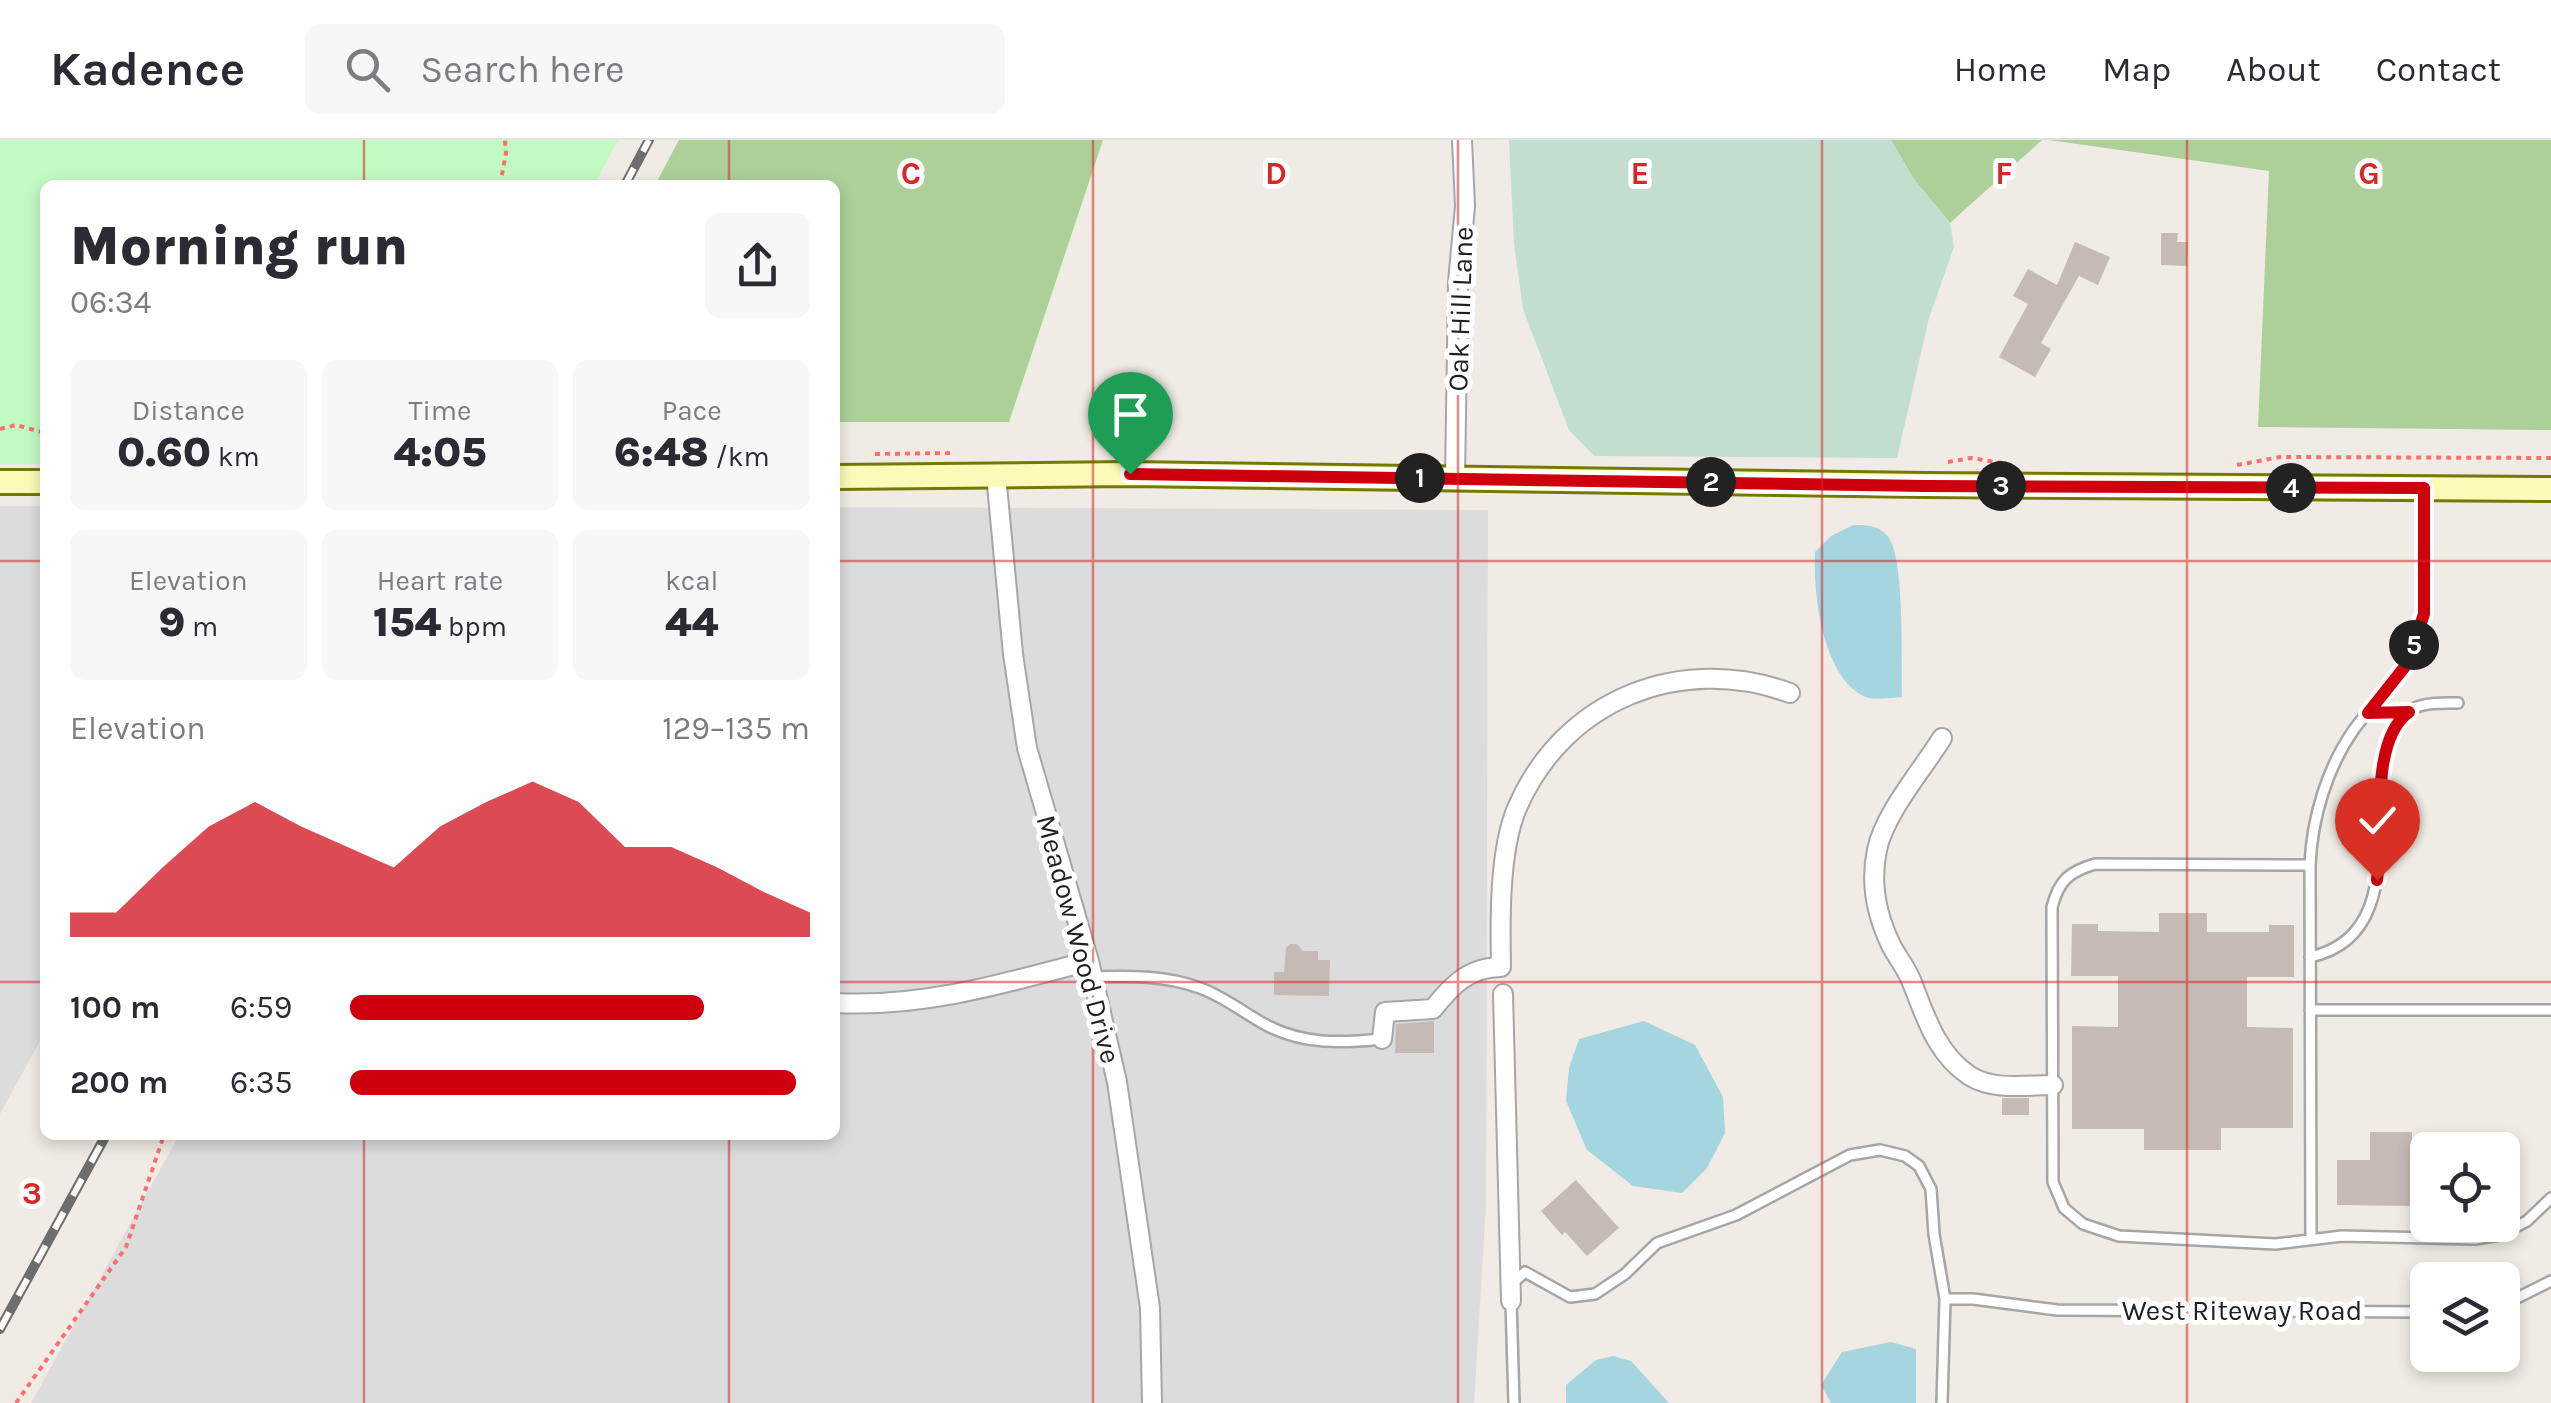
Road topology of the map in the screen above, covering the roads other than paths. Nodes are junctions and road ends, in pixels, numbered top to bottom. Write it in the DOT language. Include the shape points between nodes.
graph roads {
  1 [pos="1462,140"];
  2 [pos="996,476"];
  3 [pos="840,477"];
  4 [pos="1456,478"];
  5 [pos="0,482"];
  6 [pos="40,482"];
  7 [pos="2424,488"];
  8 [pos="2551,489"];
  9 [pos="1790,693"];
  10 [pos="2458,703"];
  11 [pos="2409,712"];
  12 [pos="2368,713"];
  13 [pos="1942,738"];
  14 [pos="2310,865"];
  15 [pos="2310,957"];
  16 [pos="1091,969"];
  17 [pos="1503,994"];
  18 [pos="840,1003"];
  19 [pos="2310,1010"];
  20 [pos="2551,1010"];
  21 [pos="1382,1039"];
  22 [pos="2053,1085"];
  23 [pos="2551,1198"];
  24 [pos="2311,1239"];
  25 [pos="2551,1282"];
  26 [pos="2520,1297"];
  27 [pos="1945,1299"];
  28 [pos="1511,1301"];
  29 [pos="2410,1312"];
  30 [pos="1152,1403"];
  31 [pos="1514,1403"];
  32 [pos="1942,1403"];
  1 -- 4 [label="street, Oak Hill Lane"];
  2 -- 3 [label="street"];
  2 -- 4 [label="street"];
  2 -- 16 [label="street, Meadow Wood Drive" via="1027,748"];
  4 -- 7 [label="street"];
  5 -- 6 [label="street"];
  7 -- 8 [label="street"];
  7 -- 12 [label="lane" via="2424,614 2407,664"];
  9 -- 21 [label="street" via="1738,679 1678,680 1631,692 1562,739 1516,810 1507,846 1501,967 1454,982 1433,1009 1385,1012"];
  10 -- 11 [label="lane"];
  11 -- 12 [label="lane"];
  11 -- 15 [label="lane" via="2394,730 2381,779 2381,855 2371,902 2346,943"];
  12 -- 14 [label="lane" via="2331,768"];
  13 -- 22 [label="street" via="1884,829 1877,850 1880,918 1946,1054 1991,1085"];
  14 -- 15 [label="lane"];
  14 -- 22 [label="lane" via="2095,864 2074,870 2058,884 2052,908"];
  15 -- 19 [label="lane"];
  16 -- 18 [label="street" via="972,992"];
  16 -- 21 [label="lane" via="1201,988 1285,1034 1338,1044"];
  16 -- 30 [label="street, Meadow Wood Drive" via="1116,1082 1150,1308"];
  17 -- 28 [label="street"];
  19 -- 20 [label="lane"];
  19 -- 24 [label="lane"];
  22 -- 24 [label="lane" via="2054,1182 2064,1208 2083,1224 2118,1236 2177,1240"];
  23 -- 24 [label="lane" via="2527,1221 2475,1240"];
  25 -- 26 [label="lane"];
  27 -- 28 [label="lane" via="1931,1189 1919,1166 1880,1150 1850,1155 1736,1215 1657,1243 1596,1294 1570,1297 1525,1272 1513,1284"];
  27 -- 29 [label="lane, West Riteway Road" via="2056,1310"];
  27 -- 32 [label="lane"];
  28 -- 31 [label="lane"];
}
